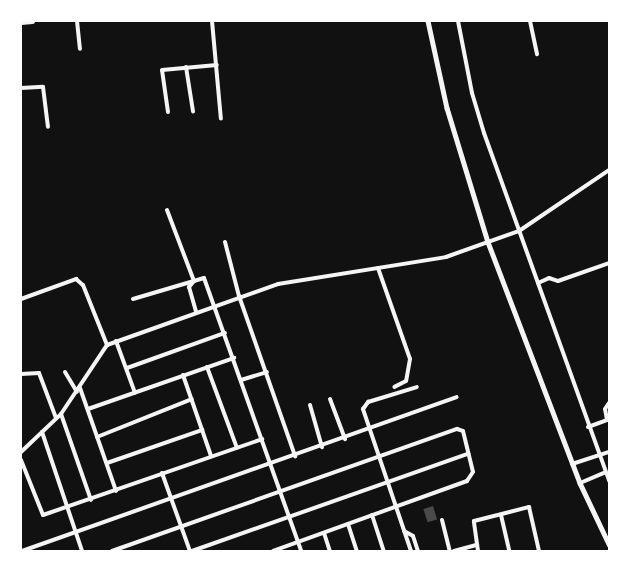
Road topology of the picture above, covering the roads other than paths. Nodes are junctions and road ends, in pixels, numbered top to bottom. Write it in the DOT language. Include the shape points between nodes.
graph roads {
  1 [pos="32,21"];
  2 [pos="78,21"];
  3 [pos="212,21"];
  4 [pos="428,21"];
  5 [pos="458,21"];
  6 [pos="530,21"];
  7 [pos="21,22"];
  8 [pos="80,49"];
  9 [pos="537,54"];
  10 [pos="217,65"];
  11 [pos="186,67"];
  12 [pos="21,88"];
  13 [pos="194,111"];
  14 [pos="168,112"];
  15 [pos="221,119"];
  16 [pos="48,127"];
  17 [pos="609,170"];
  18 [pos="167,210"];
  19 [pos="518,231"];
  20 [pos="225,242"];
  21 [pos="488,242"];
  22 [pos="609,263"];
  23 [pos="378,268"];
  24 [pos="194,280"];
  25 [pos="538,283"];
  26 [pos="239,296"];
  27 [pos="21,299"];
  28 [pos="134,299"];
  29 [pos="215,305"];
  30 [pos="196,312"];
  31 [pos="225,333"];
  32 [pos="116,341"];
  33 [pos="107,345"];
  34 [pos="234,358"];
  35 [pos="207,367"];
  36 [pos="127,368"];
  37 [pos="65,372"];
  38 [pos="267,372"];
  39 [pos="21,374"];
  40 [pos="183,375"];
  41 [pos="242,380"];
  42 [pos="394,387"];
  43 [pos="417,387"];
  44 [pos="80,388"];
  45 [pos="77,392"];
  46 [pos="135,393"];
  47 [pos="456,397"];
  48 [pos="330,399"];
  49 [pos="192,400"];
  50 [pos="609,403"];
  51 [pos="310,405"];
  52 [pos="88,409"];
  53 [pos="61,414"];
  54 [pos="56,418"];
  55 [pos="588,426"];
  56 [pos="202,430"];
  57 [pos="370,430"];
  58 [pos="42,432"];
  59 [pos="98,437"];
  60 [pos="262,439"];
  61 [pos="345,439"];
  62 [pos="322,447"];
  63 [pos="237,448"];
  64 [pos="21,452"];
  65 [pos="609,452"];
  66 [pos="468,454"];
  67 [pos="211,456"];
  68 [pos="295,456"];
  69 [pos="597,456"];
  70 [pos="379,457"];
  71 [pos="21,460"];
  72 [pos="107,463"];
  73 [pos="270,464"];
  74 [pos="572,464"];
  75 [pos="162,472"];
  76 [pos="603,474"];
  77 [pos="609,481"];
  78 [pos="580,483"];
  79 [pos="388,484"];
  80 [pos="116,491"];
  81 [pos="280,491"];
  82 [pos="91,500"];
  83 [pos="171,500"];
  84 [pos="395,507"];
  85 [pos="68,508"];
  86 [pos="372,515"];
  87 [pos="501,515"];
  88 [pos="289,518"];
  89 [pos="442,520"];
  90 [pos="348,524"];
  91 [pos="182,526"];
  92 [pos="404,531"];
  93 [pos="76,533"];
  94 [pos="324,533"];
  95 [pos="298,542"];
  96 [pos="609,544"];
  97 [pos="477,545"];
  98 [pos="275,550"];
  99 [pos="22,551"];
  100 [pos="82,551"];
  101 [pos="112,551"];
  102 [pos="191,551"];
  103 [pos="301,551"];
  104 [pos="330,551"];
  105 [pos="357,551"];
  106 [pos="384,551"];
  107 [pos="411,551"];
  108 [pos="418,551"];
  109 [pos="450,551"];
  110 [pos="454,551"];
  111 [pos="478,551"];
  112 [pos="509,551"];
  113 [pos="539,551"];
  1 -- 7 [label="main road"];
  2 -- 8 [label="street"];
  3 -- 10 [label="street"];
  4 -- 21 [label="street" via="450,117"];
  5 -- 19 [label="street" via="472,94"];
  6 -- 9 [label="street"];
  10 -- 11 [label="street"];
  10 -- 15 [label="street"];
  11 -- 13 [label="street"];
  11 -- 14 [label="street" via="162,70"];
  12 -- 16 [label="street" via="43,87"];
  17 -- 19 [label="street"];
  18 -- 24 [label="street"];
  19 -- 21 [label="street"];
  19 -- 25 [label="street"];
  20 -- 26 [label="street"];
  21 -- 23 [label="street" via="432,262"];
  21 -- 74 [label="street"];
  22 -- 25 [label="street" via="558,281 549,278"];
  23 -- 26 [label="street" via="289,282"];
  23 -- 42 [label="street" via="410,359 406,381"];
  24 -- 28 [label="street"];
  24 -- 29 [label="street" via="204,278"];
  24 -- 30 [label="street" via="189,287"];
  25 -- 55 [label="street"];
  26 -- 29 [label="street"];
  26 -- 38 [label="street"];
  27 -- 33 [label="street" via="76,280 83,285"];
  29 -- 30 [label="street"];
  29 -- 31 [label="street"];
  30 -- 32 [label="street"];
  31 -- 34 [label="street"];
  31 -- 36 [label="street"];
  32 -- 33 [label="street"];
  32 -- 36 [label="street"];
  33 -- 44 [label="street"];
  34 -- 35 [label="street"];
  34 -- 41 [label="street"];
  35 -- 40 [label="street"];
  35 -- 63 [label="street"];
  36 -- 46 [label="street"];
  37 -- 45 [label="street"];
  38 -- 41 [label="street"];
  38 -- 68 [label="street"];
  39 -- 54 [label="street" via="38,372"];
  40 -- 46 [label="street"];
  40 -- 49 [label="street"];
  41 -- 60 [label="street"];
  43 -- 57 [label="street" via="365,404 363,409"];
  44 -- 45 [label="street"];
  44 -- 52 [label="street"];
  45 -- 53 [label="street"];
  46 -- 52 [label="street"];
  47 -- 57 [label="street"];
  48 -- 61 [label="street"];
  49 -- 56 [label="street"];
  49 -- 59 [label="street"];
  50 -- 55 [label="street" via="604,409 607,420"];
  51 -- 62 [label="street"];
  52 -- 59 [label="street"];
  53 -- 54 [label="street"];
  53 -- 82 [label="street"];
  54 -- 58 [label="street"];
  55 -- 69 [label="street"];
  56 -- 67 [label="street"];
  56 -- 72 [label="street"];
  57 -- 61 [label="street"];
  57 -- 70 [label="street"];
  58 -- 64 [label="street"];
  58 -- 85 [label="street"];
  59 -- 72 [label="street"];
  60 -- 63 [label="street"];
  60 -- 73 [label="street"];
  61 -- 62 [label="street"];
  62 -- 68 [label="street"];
  63 -- 67 [label="street"];
  65 -- 69 [label="street"];
  66 -- 70 [label="street" via="463,431 457,429"];
  66 -- 79 [label="street"];
  66 -- 84 [label="street" via="473,472 467,481"];
  67 -- 75 [label="street"];
  68 -- 73 [label="street"];
  69 -- 74 [label="street"];
  69 -- 76 [label="street"];
  70 -- 79 [label="street"];
  70 -- 81 [label="street"];
  71 -- 85 [label="street" via="43,515"];
  72 -- 80 [label="street"];
  73 -- 81 [label="street"];
  73 -- 83 [label="street"];
  74 -- 78 [label="street"];
  75 -- 80 [label="street"];
  75 -- 83 [label="street"];
  76 -- 77 [label="street"];
  76 -- 78 [label="street"];
  78 -- 96 [label="street"];
  79 -- 84 [label="street"];
  79 -- 88 [label="street"];
  80 -- 82 [label="street"];
  81 -- 88 [label="street"];
  81 -- 91 [label="street"];
  82 -- 85 [label="street"];
  83 -- 91 [label="street"];
  83 -- 93 [label="street"];
  84 -- 86 [label="street"];
  84 -- 92 [label="street"];
  85 -- 93 [label="street"];
  86 -- 90 [label="street"];
  86 -- 106 [label="street"];
  87 -- 97 [label="street" via="474,521"];
  87 -- 112 [label="street"];
  87 -- 113 [label="street" via="531,508"];
  88 -- 95 [label="street"];
  88 -- 102 [label="street"];
  89 -- 109 [label="street"];
  90 -- 94 [label="street"];
  90 -- 105 [label="street"];
  91 -- 101 [label="street"];
  91 -- 102 [label="street"];
  92 -- 107 [label="street"];
  92 -- 108 [label="street" via="413,536"];
  93 -- 99 [label="street"];
  93 -- 100 [label="street"];
  94 -- 95 [label="street"];
  94 -- 104 [label="street"];
  95 -- 98 [label="street"];
  95 -- 103 [label="street"];
  97 -- 110 [label="street"];
  97 -- 111 [label="street"];
}
